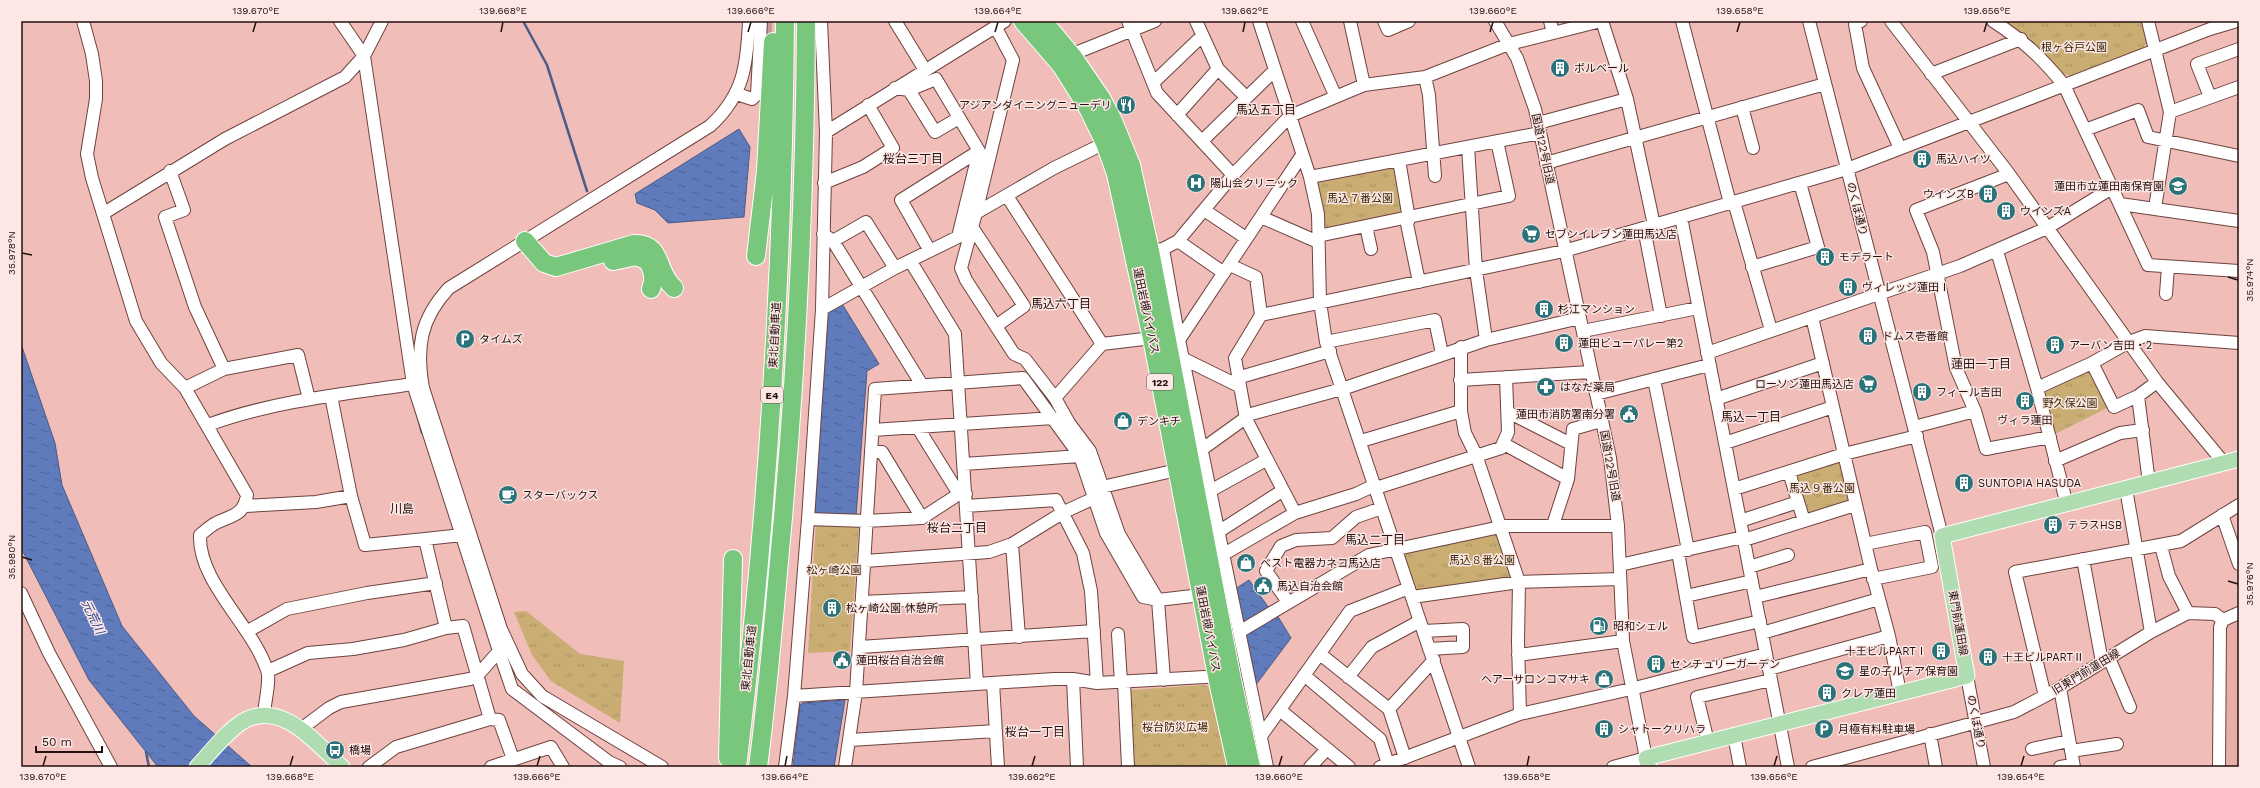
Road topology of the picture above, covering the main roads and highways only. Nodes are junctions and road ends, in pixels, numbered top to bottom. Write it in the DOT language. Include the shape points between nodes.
graph roads {
  1 [pos="775,21"];
  2 [pos="785,21"];
  3 [pos="1023,21"];
  4 [pos="1043,21"];
  5 [pos="816,24"];
  6 [pos="1149,251"];
  7 [pos="756,256"];
  8 [pos="674,288"];
  9 [pos="651,290"];
  10 [pos="2239,459"];
  11 [pos="733,559"];
  12 [pos="1224,676"];
  13 [pos="1648,762"];
  14 [pos="196,767"];
  15 [pos="342,767"];
  16 [pos="728,767"];
  17 [pos="737,767"];
  18 [pos="758,767"];
  19 [pos="1236,767"];
  20 [pos="1251,767"];
  1 -- 7 [label="highway" via="766,171"];
  2 -- 17 [label="highway, 東北自動車道 / E4" via="784,156 770,431"];
  3 -- 6 [label="highway, 蓮田岩槻バイパス / 122" via="1061,65 1088,108"];
  4 -- 6 [label="highway, 蓮田岩槻バイパス / 122" via="1073,57 1113,121 1128,157"];
  5 -- 18 [label="highway, 東北自動車道 / E4" via="804,174 796,345 784,508"];
  6 -- 12 [label="highway, 蓮田岩槻バイパス / 122" via="1216,558"];
  6 -- 12 [label="highway, 蓮田岩槻バイパス / 122" via="1152,338 1201,595"];
  8 -- 9 [label="highway" via="666,281 656,253 647,245 634,244 556,267 544,263 525,241 530,262 542,274 556,278 630,256 643,257 648,261 653,274"];
  10 -- 13 [label="main road, 東門前蓮田線" via="1942,536 1967,676 1708,742"];
  11 -- 16 [label="highway"];
  12 -- 19 [label="highway, 蓮田岩槻バイパス / 122"];
  12 -- 20 [label="highway, 蓮田岩槻バイパス / 122"];
  14 -- 15 [label="main road" via="234,728 251,718 264,716 280,718 301,729"];
}
